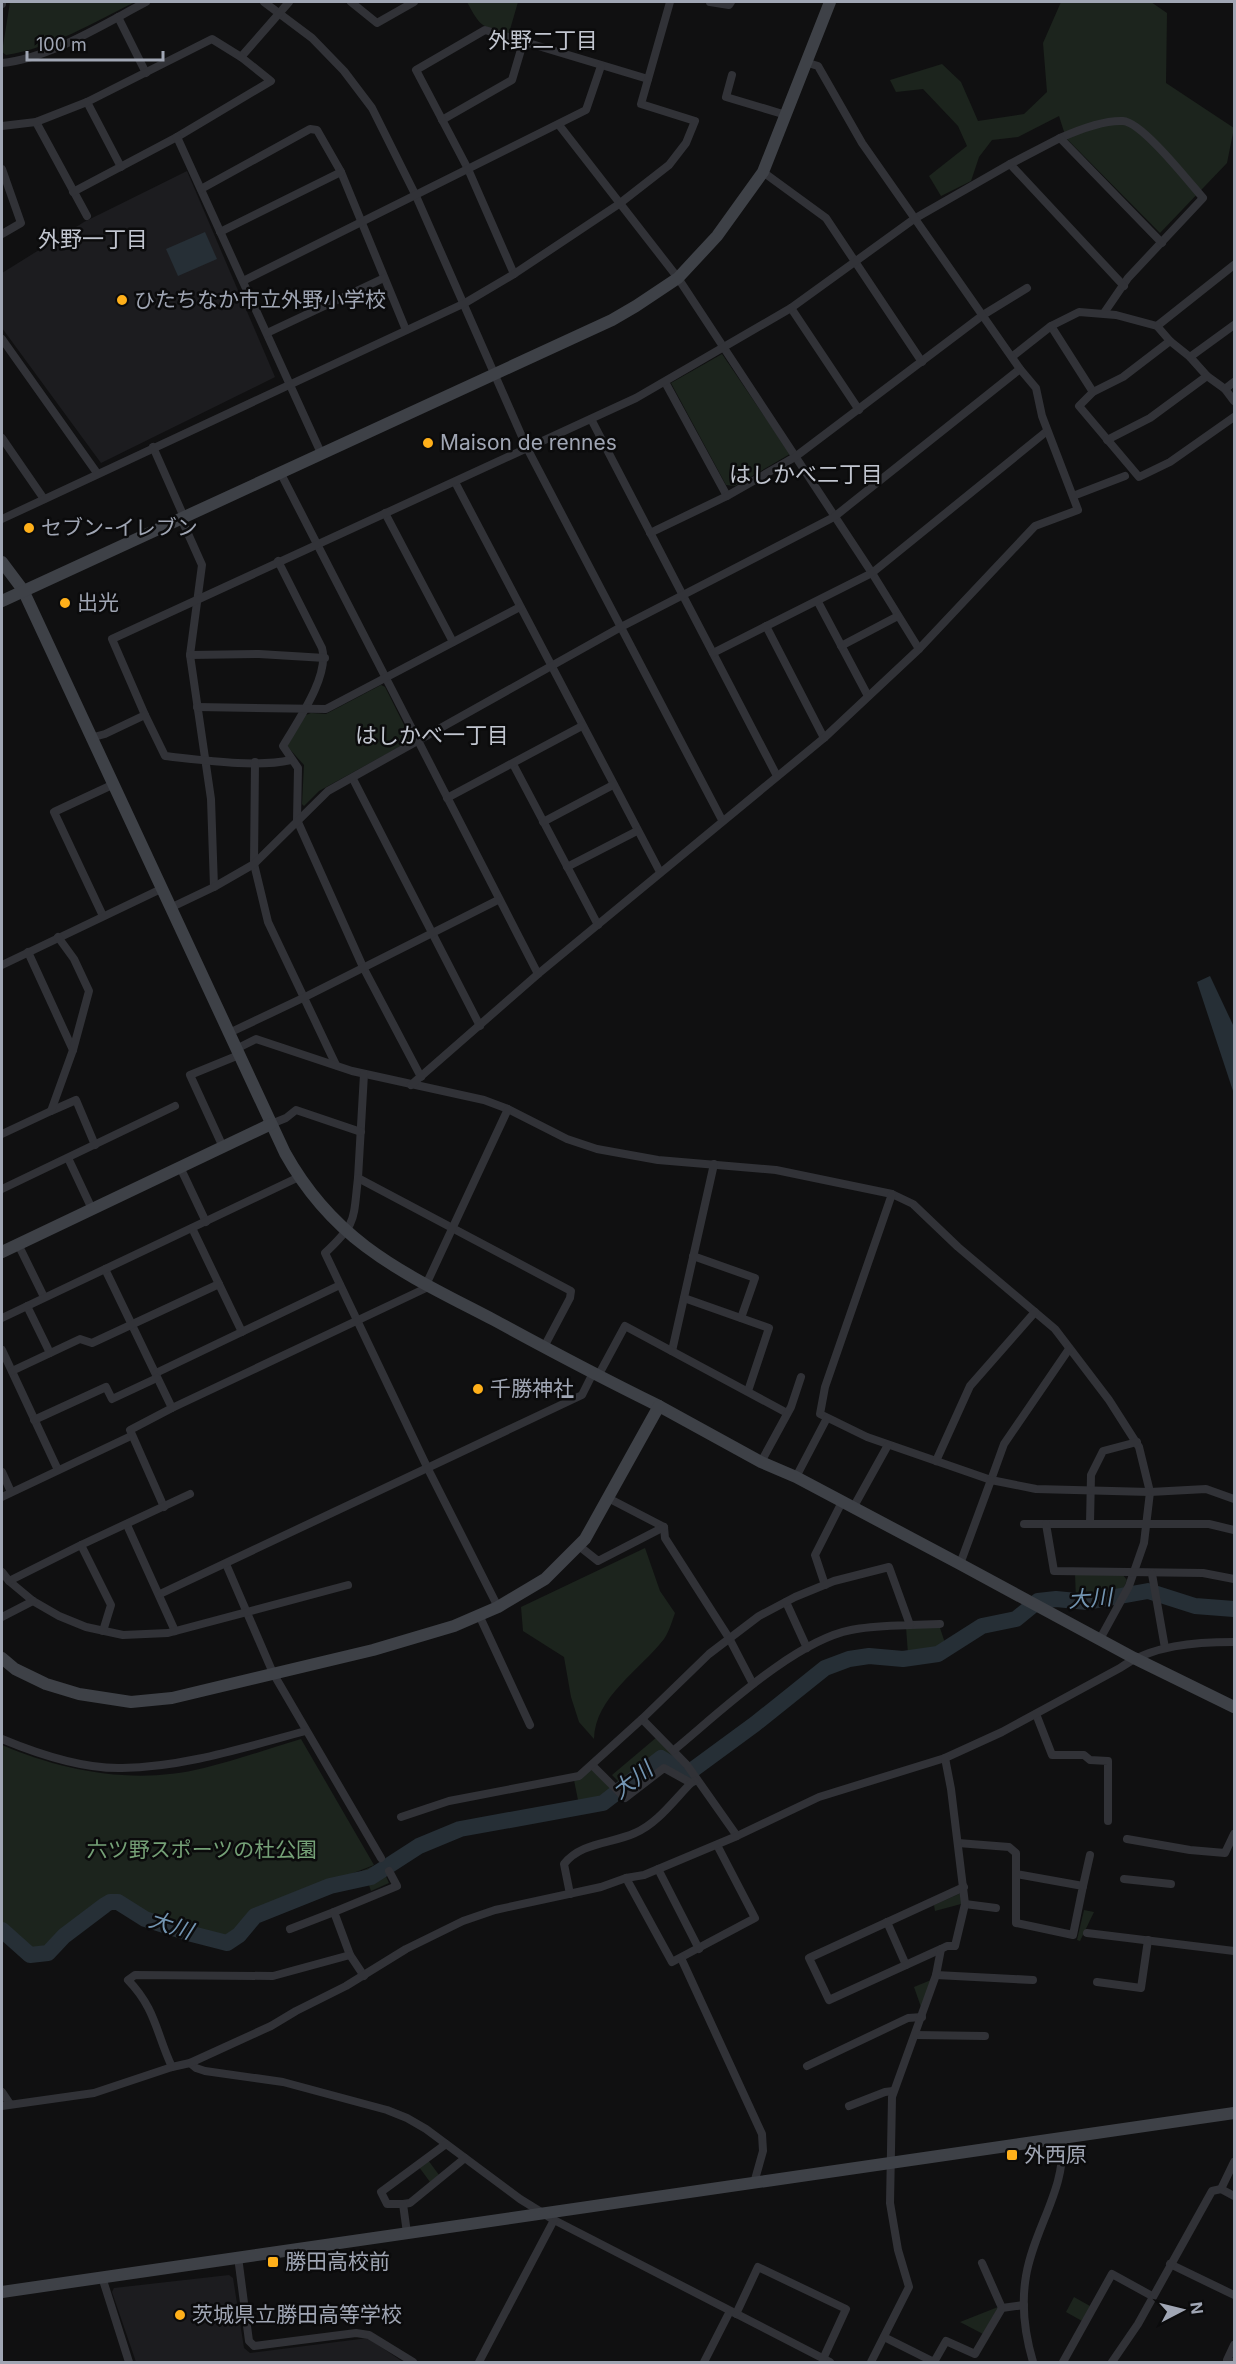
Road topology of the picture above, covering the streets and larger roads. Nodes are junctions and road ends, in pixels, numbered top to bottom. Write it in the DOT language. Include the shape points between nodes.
graph roads {
  1 [pos="146,2"];
  2 [pos="264,2"];
  3 [pos="289,2"];
  4 [pos="351,2"];
  5 [pos="414,2"];
  6 [pos="670,2"];
  7 [pos="710,2"];
  8 [pos="731,2"];
  9 [pos="830,2"];
  10 [pos="280,12"];
  11 [pos="118,17"];
  12 [pos="523,43"];
  13 [pos="242,57"];
  14 [pos="2,63"];
  15 [pos="808,63"];
  16 [pos="601,66"];
  17 [pos="146,73"];
  18 [pos="732,75"];
  19 [pos="648,79"];
  20 [pos="87,102"];
  21 [pos="786,115"];
  22 [pos="442,120"];
  23 [pos="36,122"];
  24 [pos="559,125"];
  25 [pos="2,126"];
  26 [pos="177,137"];
  27 [pos="1060,138"];
  28 [pos="1010,164"];
  29 [pos="121,167"];
  30 [pos="2,169"];
  31 [pos="468,169"];
  32 [pos="341,172"];
  33 [pos="763,172"];
  34 [pos="201,189"];
  35 [pos="73,192"];
  36 [pos="416,196"];
  37 [pos="620,204"];
  38 [pos="87,216"];
  39 [pos="914,219"];
  40 [pos="363,222"];
  41 [pos="220,232"];
  42 [pos="2,234"];
  43 [pos="1162,243"];
  44 [pos="855,260"];
  45 [pos="1234,265"];
  46 [pos="514,274"];
  47 [pos="384,278"];
  48 [pos="678,278"];
  49 [pos="243,281"];
  50 [pos="1124,286"];
  51 [pos="1027,288"];
  52 [pos="465,303"];
  53 [pos="791,308"];
  54 [pos="1104,313"];
  55 [pos="983,315"];
  56 [pos="1234,325"];
  57 [pos="1052,326"];
  58 [pos="1157,326"];
  59 [pos="406,330"];
  60 [pos="267,333"];
  61 [pos="2,339"];
  62 [pos="1170,341"];
  63 [pos="723,349"];
  64 [pos="1013,356"];
  65 [pos="1190,357"];
  66 [pos="922,362"];
  67 [pos="1020,369"];
  68 [pos="494,373"];
  69 [pos="1207,376"];
  70 [pos="1234,381"];
  71 [pos="665,382"];
  72 [pos="290,384"];
  73 [pos="1225,389"];
  74 [pos="1093,392"];
  75 [pos="1234,401"];
  76 [pos="859,410"];
  77 [pos="1234,417"];
  78 [pos="591,419"];
  79 [pos="1047,431"];
  80 [pos="2,438"];
  81 [pos="1107,440"];
  82 [pos="153,447"];
  83 [pos="527,448"];
  84 [pos="321,453"];
  85 [pos="795,457"];
  86 [pos="280,472"];
  87 [pos="97,473"];
  88 [pos="1125,476"];
  89 [pos="455,482"];
  90 [pos="727,496"];
  91 [pos="1073,496"];
  92 [pos="44,499"];
  93 [pos="385,513"];
  94 [pos="183,517"];
  95 [pos="834,517"];
  96 [pos="2,519"];
  97 [pos="650,533"];
  98 [pos="318,543"];
  99 [pos="278,561"];
  100 [pos="2,562"];
  101 [pos="872,573"];
  102 [pos="23,590"];
  103 [pos="683,595"];
  104 [pos="197,599"];
  105 [pos="2,601"];
  106 [pos="818,602"];
  107 [pos="520,607"];
  108 [pos="898,616"];
  109 [pos="766,626"];
  110 [pos="621,627"];
  111 [pos="453,642"];
  112 [pos="841,646"];
  113 [pos="919,649"];
  114 [pos="713,653"];
  115 [pos="190,655"];
  116 [pos="325,658"];
  117 [pos="551,666"];
  118 [pos="385,678"];
  119 [pos="868,696"];
  120 [pos="197,707"];
  121 [pos="303,710"];
  122 [pos="145,715"];
  123 [pos="582,726"];
  124 [pos="90,738"];
  125 [pos="824,738"];
  126 [pos="418,741"];
  127 [pos="205,760"];
  128 [pos="291,760"];
  129 [pos="255,762"];
  130 [pos="513,764"];
  131 [pos="777,776"];
  132 [pos="353,779"];
  133 [pos="112,785"];
  134 [pos="613,785"];
  135 [pos="447,798"];
  136 [pos="297,820"];
  137 [pos="722,820"];
  138 [pos="543,822"];
  139 [pos="637,831"];
  140 [pos="254,864"];
  141 [pos="567,867"];
  142 [pos="660,872"];
  143 [pos="214,887"];
  144 [pos="161,889"];
  145 [pos="498,900"];
  146 [pos="170,908"];
  147 [pos="103,916"];
  148 [pos="598,925"];
  149 [pos="432,933"];
  150 [pos="58,937"];
  151 [pos="28,952"];
  152 [pos="2,965"];
  153 [pos="363,967"];
  154 [pos="538,974"];
  155 [pos="305,997"];
  156 [pos="480,1026"];
  157 [pos="229,1033"];
  158 [pos="73,1050"];
  159 [pos="237,1052"];
  160 [pos="336,1065"];
  161 [pos="364,1074"];
  162 [pos="421,1077"];
  163 [pos="411,1085"];
  164 [pos="175,1106"];
  165 [pos="508,1110"];
  166 [pos="51,1111"];
  167 [pos="271,1124"];
  168 [pos="361,1132"];
  169 [pos="2,1134"];
  170 [pos="95,1145"];
  171 [pos="223,1147"];
  172 [pos="68,1158"];
  173 [pos="714,1164"];
  174 [pos="180,1167"];
  175 [pos="298,1177"];
  176 [pos="358,1178"];
  177 [pos="2,1190"];
  178 [pos="892,1194"];
  179 [pos="92,1209"];
  180 [pos="206,1222"];
  181 [pos="192,1228"];
  182 [pos="452,1228"];
  183 [pos="347,1232"];
  184 [pos="18,1244"];
  185 [pos="2,1252"];
  186 [pos="693,1256"];
  187 [pos="105,1269"];
  188 [pos="219,1284"];
  189 [pos="426,1284"];
  190 [pos="340,1285"];
  191 [pos="44,1297"];
  192 [pos="684,1298"];
  193 [pos="27,1306"];
  194 [pos="1035,1312"];
  195 [pos="2,1318"];
  196 [pos="741,1318"];
  197 [pos="356,1321"];
  198 [pos="132,1324"];
  199 [pos="242,1332"];
  200 [pos="544,1347"];
  201 [pos="1069,1349"];
  202 [pos="2,1350"];
  203 [pos="672,1351"];
  204 [pos="50,1353"];
  205 [pos="12,1371"];
  206 [pos="156,1375"];
  207 [pos="595,1375"];
  208 [pos="801,1377"];
  209 [pos="748,1391"];
  210 [pos="659,1406"];
  211 [pos="172,1408"];
  212 [pos="787,1413"];
  213 [pos="827,1418"];
  214 [pos="34,1420"];
  215 [pos="131,1436"];
  216 [pos="1137,1442"];
  217 [pos="888,1445"];
  218 [pos="936,1461"];
  219 [pos="761,1462"];
  220 [pos="428,1469"];
  221 [pos="58,1470"];
  222 [pos="2,1472"];
  223 [pos="796,1477"];
  224 [pos="991,1480"];
  225 [pos="1090,1491"];
  226 [pos="11,1492"];
  227 [pos="1150,1492"];
  228 [pos="190,1494"];
  229 [pos="2,1497"];
  230 [pos="1234,1498"];
  231 [pos="609,1499"];
  232 [pos="848,1505"];
  233 [pos="164,1507"];
  234 [pos="1089,1523"];
  235 [pos="1024,1524"];
  236 [pos="1046,1524"];
  237 [pos="127,1525"];
  238 [pos="1147,1525"];
  239 [pos="664,1527"];
  240 [pos="1234,1530"];
  241 [pos="81,1545"];
  242 [pos="579,1546"];
  243 [pos="226,1564"];
  244 [pos="960,1564"];
  245 [pos="2,1572"];
  246 [pos="1135,1573"];
  247 [pos="1152,1577"];
  248 [pos="1234,1579"];
  249 [pos="9,1581"];
  250 [pos="348,1585"];
  251 [pos="825,1585"];
  252 [pos="160,1594"];
  253 [pos="33,1601"];
  254 [pos="786,1602"];
  255 [pos="498,1607"];
  256 [pos="247,1613"];
  257 [pos="478,1615"];
  258 [pos="2,1617"];
  259 [pos="940,1624"];
  260 [pos="910,1625"];
  261 [pos="104,1631"];
  262 [pos="175,1631"];
  263 [pos="729,1638"];
  264 [pos="1100,1639"];
  265 [pos="1234,1642"];
  266 [pos="807,1648"];
  267 [pos="1165,1648"];
  268 [pos="2,1658"];
  269 [pos="1134,1658"];
  270 [pos="273,1673"];
  271 [pos="753,1684"];
  272 [pos="1234,1707"];
  273 [pos="1036,1714"];
  274 [pos="642,1719"];
  275 [pos="530,1725"];
  276 [pos="306,1731"];
  277 [pos="2,1739"];
  278 [pos="674,1750"];
  279 [pos="945,1758"];
  280 [pos="592,1765"];
  281 [pos="694,1781"];
  282 [pos="401,1817"];
  283 [pos="1108,1821"];
  284 [pos="1234,1834"];
  285 [pos="737,1836"];
  286 [pos="1127,1839"];
  287 [pos="958,1843"];
  288 [pos="717,1845"];
  289 [pos="1090,1855"];
  290 [pos="381,1858"];
  291 [pos="658,1869"];
  292 [pos="389,1871"];
  293 [pos="1016,1874"];
  294 [pos="626,1878"];
  295 [pos="1124,1879"];
  296 [pos="1171,1884"];
  297 [pos="1083,1886"];
  298 [pos="964,1887"];
  299 [pos="570,1894"];
  300 [pos="965,1904"];
  301 [pos="996,1908"];
  302 [pos="334,1912"];
  303 [pos="886,1922"];
  304 [pos="290,1929"];
  305 [pos="1087,1933"];
  306 [pos="1148,1940"];
  307 [pos="699,1949"];
  308 [pos="941,1949"];
  309 [pos="1234,1951"];
  310 [pos="350,1955"];
  311 [pos="681,1958"];
  312 [pos="906,1965"];
  313 [pos="936,1975"];
  314 [pos="364,1976"];
  315 [pos="1033,1980"];
  316 [pos="1097,1982"];
  317 [pos="922,2017"];
  318 [pos="915,2035"];
  319 [pos="985,2036"];
  320 [pos="190,2063"];
  321 [pos="807,2066"];
  322 [pos="172,2067"];
  323 [pos="893,2091"];
  324 [pos="2,2092"];
  325 [pos="6,2105"];
  326 [pos="849,2106"];
  327 [pos="1234,2113"];
  328 [pos="1062,2138"];
  329 [pos="446,2144"];
  330 [pos="465,2158"];
  331 [pos="1234,2162"];
  332 [pos="891,2163"];
  333 [pos="754,2183"];
  334 [pos="1221,2189"];
  335 [pos="1234,2196"];
  336 [pos="403,2204"];
  337 [pos="542,2213"];
  338 [pos="554,2220"];
  339 [pos="407,2233"];
  340 [pos="238,2257"];
  341 [pos="982,2263"];
  342 [pos="1170,2264"];
  343 [pos="102,2277"];
  344 [pos="2,2292"];
  345 [pos="1234,2295"];
  346 [pos="1152,2296"];
  347 [pos="1024,2305"];
  348 [pos="1002,2308"];
  349 [pos="733,2312"];
  350 [pos="884,2337"];
  351 [pos="1234,2345"];
  352 [pos="826,2361"];
  353 [pos="129,2362"];
  354 [pos="413,2362"];
  355 [pos="479,2362"];
  356 [pos="704,2362"];
  357 [pos="871,2362"];
  358 [pos="934,2362"];
  359 [pos="1033,2362"];
  360 [pos="1063,2362"];
  361 [pos="1112,2362"];
  362 [pos="1232,2362"];
  1 -- 11 [label="street"];
  2 -- 10 [label="street"];
  3 -- 10 [label="street"];
  4 -- 5 [label="street" via="377,22"];
  6 -- 19 [label="street"];
  7 -- 8 [label="street"];
  9 -- 15 [label="street"];
  10 -- 13 [label="street"];
  10 -- 36 [label="street" via="344,71 372,108"];
  11 -- 14 [label="street" via="39,56"];
  11 -- 17 [label="street"];
  12 -- 16 [label="street"];
  12 -- 22 [label="street" via="512,80"];
  12 -- 22 [label="street" via="485,30 416,70"];
  13 -- 17 [label="street" via="212,39"];
  13 -- 26 [label="street" via="271,81"];
  15 -- 21 [label="street"];
  15 -- 39 [label="street" via="818,66 862,143"];
  16 -- 19 [label="street"];
  16 -- 24 [label="street" via="586,110"];
  17 -- 20 [label="street"];
  18 -- 21 [label="street" via="726,98"];
  19 -- 37 [label="street" via="641,104 695,121 686,143 669,165"];
  20 -- 23 [label="street"];
  20 -- 29 [label="street"];
  21 -- 33 [label="street"];
  22 -- 31 [label="street"];
  23 -- 25 [label="street"];
  23 -- 35 [label="street"];
  24 -- 31 [label="street"];
  24 -- 37 [label="street"];
  26 -- 29 [label="street"];
  26 -- 34 [label="street"];
  27 -- 28 [label="street"];
  27 -- 43 [label="street"];
  27 -- 43 [label="street" via="1082,127 1125,120 1143,131 1203,198"];
  28 -- 39 [label="street"];
  28 -- 50 [label="street"];
  29 -- 35 [label="street"];
  30 -- 42 [label="street" via="21,223"];
  31 -- 36 [label="street"];
  31 -- 46 [label="street"];
  32 -- 34 [label="street" via="317,130 310,129"];
  32 -- 40 [label="street"];
  32 -- 41 [label="street"];
  33 -- 44 [label="street" via="826,218"];
  33 -- 48 [label="street" via="717,236"];
  34 -- 41 [label="street"];
  35 -- 38 [label="street"];
  36 -- 40 [label="street"];
  36 -- 52 [label="street"];
  37 -- 46 [label="street"];
  37 -- 48 [label="street"];
  39 -- 44 [label="street"];
  39 -- 55 [label="street"];
  40 -- 47 [label="street"];
  40 -- 49 [label="street"];
  41 -- 49 [label="street"];
  43 -- 50 [label="street"];
  44 -- 53 [label="street"];
  44 -- 66 [label="street"];
  45 -- 58 [label="street"];
  46 -- 52 [label="street"];
  47 -- 59 [label="street"];
  47 -- 60 [label="street"];
  48 -- 63 [label="street"];
  48 -- 68 [label="street" via="612,320"];
  49 -- 60 [label="street"];
  50 -- 54 [label="street"];
  51 -- 55 [label="street"];
  52 -- 59 [label="street"];
  52 -- 68 [label="street"];
  53 -- 63 [label="street"];
  53 -- 76 [label="street"];
  54 -- 57 [label="street" via="1079,312"];
  54 -- 58 [label="street"];
  55 -- 64 [label="street"];
  55 -- 66 [label="street"];
  56 -- 65 [label="street"];
  57 -- 64 [label="street"];
  57 -- 74 [label="street"];
  58 -- 62 [label="street"];
  59 -- 72 [label="street"];
  60 -- 72 [label="street"];
  61 -- 87 [label="street"];
  62 -- 65 [label="street"];
  62 -- 74 [label="street" via="1123,377"];
  63 -- 71 [label="street"];
  63 -- 85 [label="street"];
  64 -- 67 [label="street"];
  65 -- 69 [label="street"];
  66 -- 76 [label="street"];
  67 -- 79 [label="street" via="1036,388"];
  67 -- 95 [label="street"];
  68 -- 83 [label="street"];
  68 -- 84 [label="street"];
  69 -- 73 [label="street"];
  69 -- 81 [label="street" via="1150,418"];
  70 -- 73 [label="street"];
  71 -- 78 [label="street"];
  71 -- 90 [label="street"];
  72 -- 82 [label="street"];
  72 -- 84 [label="street"];
  73 -- 75 [label="street"];
  74 -- 81 [label="street" via="1079,406"];
  76 -- 85 [label="street"];
  77 -- 81 [label="street" via="1170,462 1139,477"];
  78 -- 83 [label="street"];
  78 -- 97 [label="street"];
  79 -- 91 [label="street"];
  79 -- 101 [label="street"];
  80 -- 92 [label="street"];
  82 -- 87 [label="street"];
  82 -- 94 [label="street"];
  83 -- 89 [label="street"];
  83 -- 110 [label="street"];
  84 -- 86 [label="street"];
  85 -- 90 [label="street"];
  85 -- 95 [label="street"];
  86 -- 94 [label="street"];
  86 -- 98 [label="street"];
  87 -- 92 [label="street"];
  88 -- 91 [label="street"];
  89 -- 93 [label="street"];
  89 -- 107 [label="street"];
  90 -- 97 [label="street"];
  91 -- 113 [label="street" via="1078,510 1035,526"];
  92 -- 96 [label="street"];
  93 -- 98 [label="street"];
  93 -- 111 [label="street"];
  94 -- 102 [label="street"];
  94 -- 104 [label="street" via="202,565"];
  95 -- 101 [label="street"];
  95 -- 103 [label="street"];
  97 -- 103 [label="street"];
  98 -- 99 [label="street"];
  98 -- 118 [label="street"];
  99 -- 104 [label="street"];
  99 -- 116 [label="street"];
  100 -- 102 [label="street"];
  101 -- 106 [label="street"];
  101 -- 108 [label="street"];
  102 -- 105 [label="street"];
  102 -- 124 [label="street"];
  103 -- 110 [label="street"];
  103 -- 114 [label="street"];
  104 -- 115 [label="street"];
  104 -- 122 [label="street" via="112,639"];
  106 -- 109 [label="street"];
  106 -- 112 [label="street"];
  107 -- 111 [label="street"];
  107 -- 117 [label="street"];
  108 -- 112 [label="street"];
  108 -- 113 [label="street"];
  109 -- 114 [label="street"];
  109 -- 125 [label="street"];
  110 -- 117 [label="street"];
  110 -- 137 [label="street"];
  111 -- 118 [label="street"];
  112 -- 119 [label="street"];
  113 -- 119 [label="street"];
  114 -- 131 [label="street"];
  115 -- 116 [label="street"];
  115 -- 120 [label="street"];
  116 -- 121 [label="street" via="314,693"];
  117 -- 123 [label="street"];
  117 -- 126 [label="street"];
  118 -- 121 [label="street" via="326,709"];
  118 -- 126 [label="street"];
  119 -- 125 [label="street"];
  120 -- 121 [label="street"];
  120 -- 127 [label="street"];
  121 -- 128 [label="street" via="283,746"];
  122 -- 124 [label="street"];
  122 -- 127 [label="street" via="165,756"];
  123 -- 130 [label="street"];
  123 -- 134 [label="street"];
  124 -- 133 [label="street"];
  125 -- 131 [label="street"];
  126 -- 132 [label="street"];
  126 -- 135 [label="street"];
  127 -- 129 [label="street"];
  127 -- 143 [label="street" via="211,799"];
  128 -- 129 [label="street"];
  128 -- 136 [label="street" via="298,768"];
  129 -- 140 [label="street"];
  130 -- 135 [label="street"];
  130 -- 138 [label="street"];
  131 -- 137 [label="street"];
  132 -- 136 [label="street" via="328,791"];
  132 -- 149 [label="street"];
  133 -- 144 [label="street"];
  133 -- 147 [label="street" via="54,812"];
  134 -- 138 [label="street"];
  134 -- 139 [label="street"];
  135 -- 145 [label="street"];
  136 -- 140 [label="street"];
  136 -- 153 [label="street"];
  137 -- 142 [label="street"];
  138 -- 141 [label="street"];
  139 -- 141 [label="street"];
  139 -- 142 [label="street"];
  140 -- 143 [label="street"];
  140 -- 155 [label="street" via="268,922"];
  141 -- 148 [label="street"];
  142 -- 148 [label="street"];
  143 -- 146 [label="street"];
  144 -- 146 [label="street"];
  144 -- 147 [label="street"];
  145 -- 149 [label="street"];
  145 -- 154 [label="street"];
  146 -- 157 [label="street"];
  147 -- 150 [label="street"];
  148 -- 154 [label="street"];
  149 -- 153 [label="street"];
  149 -- 156 [label="street"];
  150 -- 151 [label="street"];
  150 -- 158 [label="street" via="89,991"];
  151 -- 152 [label="street"];
  151 -- 158 [label="street"];
  153 -- 155 [label="street"];
  153 -- 162 [label="street"];
  154 -- 156 [label="street"];
  155 -- 157 [label="street"];
  155 -- 160 [label="street"];
  156 -- 162 [label="street"];
  157 -- 159 [label="street"];
  158 -- 166 [label="street"];
  159 -- 160 [label="street" via="256,1040"];
  159 -- 167 [label="street"];
  159 -- 171 [label="street" via="190,1075"];
  160 -- 161 [label="street"];
  161 -- 163 [label="street"];
  161 -- 168 [label="street"];
  162 -- 163 [label="street"];
  163 -- 165 [label="street" via="474,1098"];
  164 -- 170 [label="street"];
  165 -- 173 [label="street" via="597,1149 658,1160"];
  165 -- 182 [label="street"];
  166 -- 169 [label="street"];
  166 -- 170 [label="street" via="76,1100"];
  167 -- 168 [label="street" via="296,1110"];
  167 -- 171 [label="street"];
  167 -- 175 [label="street"];
  168 -- 176 [label="street"];
  170 -- 172 [label="street"];
  171 -- 174 [label="street"];
  172 -- 177 [label="street"];
  172 -- 179 [label="street"];
  173 -- 178 [label="street" via="776,1170"];
  173 -- 186 [label="street"];
  174 -- 179 [label="street"];
  174 -- 180 [label="street"];
  175 -- 180 [label="street"];
  175 -- 183 [label="street"];
  176 -- 182 [label="street"];
  176 -- 183 [label="street" via="353,1221"];
  178 -- 194 [label="street" via="912,1204"];
  178 -- 213 [label="street" via="825,1387 820,1414"];
  179 -- 184 [label="street"];
  180 -- 181 [label="street"];
  181 -- 187 [label="street"];
  181 -- 188 [label="street"];
  182 -- 189 [label="street"];
  182 -- 200 [label="street" via="571,1291"];
  183 -- 189 [label="street" via="381,1258"];
  183 -- 190 [label="street" via="324,1253"];
  184 -- 185 [label="street"];
  184 -- 191 [label="street"];
  186 -- 192 [label="street"];
  186 -- 196 [label="street" via="755,1278"];
  187 -- 191 [label="street"];
  187 -- 198 [label="street"];
  188 -- 198 [label="street"];
  188 -- 199 [label="street"];
  189 -- 197 [label="street" via="424,1289"];
  189 -- 200 [label="street"];
  190 -- 197 [label="street"];
  190 -- 199 [label="street"];
  191 -- 193 [label="street"];
  192 -- 196 [label="street"];
  192 -- 203 [label="street"];
  193 -- 195 [label="street"];
  193 -- 204 [label="street"];
  194 -- 201 [label="street" via="1055,1329"];
  194 -- 218 [label="street" via="970,1386"];
  196 -- 209 [label="street" via="769,1328"];
  197 -- 211 [label="street"];
  197 -- 220 [label="street"];
  198 -- 204 [label="street" via="92,1343 80,1339"];
  198 -- 206 [label="street"];
  199 -- 206 [label="street"];
  200 -- 207 [label="street"];
  201 -- 216 [label="street"];
  201 -- 224 [label="street" via="1004,1444"];
  202 -- 205 [label="street"];
  203 -- 207 [label="street" via="625,1326"];
  203 -- 209 [label="street"];
  204 -- 205 [label="street"];
  205 -- 214 [label="street"];
  206 -- 211 [label="street"];
  206 -- 214 [label="street" via="112,1399 106,1387"];
  207 -- 210 [label="street"];
  207 -- 220 [label="street" via="582,1395"];
  208 -- 212 [label="street"];
  209 -- 212 [label="street"];
  210 -- 219 [label="street"];
  210 -- 231 [label="street"];
  211 -- 215 [label="street" via="130,1430"];
  212 -- 219 [label="street"];
  213 -- 217 [label="street"];
  213 -- 223 [label="street"];
  214 -- 221 [label="street"];
  215 -- 221 [label="street"];
  215 -- 233 [label="street"];
  216 -- 225 [label="street" via="1103,1451 1091,1475"];
  216 -- 227 [label="street"];
  217 -- 218 [label="street"];
  217 -- 232 [label="street"];
  218 -- 224 [label="street"];
  219 -- 223 [label="street"];
  220 -- 243 [label="street"];
  220 -- 255 [label="street"];
  221 -- 226 [label="street"];
  222 -- 226 [label="street"];
  223 -- 232 [label="street"];
  224 -- 225 [label="street" via="1036,1489"];
  224 -- 244 [label="street"];
  225 -- 227 [label="street"];
  225 -- 234 [label="street"];
  226 -- 229 [label="street"];
  227 -- 230 [label="street" via="1206,1490"];
  227 -- 238 [label="street"];
  228 -- 233 [label="street"];
  231 -- 239 [label="street"];
  231 -- 242 [label="street"];
  232 -- 244 [label="street"];
  232 -- 251 [label="street" via="815,1555"];
  233 -- 237 [label="street"];
  234 -- 236 [label="street"];
  234 -- 238 [label="street"];
  235 -- 236 [label="street"];
  236 -- 246 [label="street" via="1053,1571"];
  237 -- 241 [label="street"];
  237 -- 252 [label="street"];
  238 -- 240 [label="street" via="1209,1524"];
  238 -- 246 [label="street"];
  239 -- 242 [label="street" via="598,1561"];
  239 -- 263 [label="street" via="665,1538"];
  241 -- 249 [label="street"];
  241 -- 261 [label="street" via="111,1605"];
  242 -- 255 [label="street" via="545,1580"];
  243 -- 252 [label="street"];
  243 -- 256 [label="street"];
  244 -- 264 [label="street"];
  245 -- 249 [label="street"];
  246 -- 247 [label="street"];
  246 -- 264 [label="street"];
  247 -- 248 [label="street" via="1203,1573"];
  247 -- 267 [label="street"];
  249 -- 253 [label="street"];
  250 -- 256 [label="street"];
  251 -- 254 [label="street"];
  251 -- 260 [label="street" via="888,1567"];
  252 -- 262 [label="street"];
  253 -- 258 [label="street"];
  253 -- 261 [label="street" via="59,1616"];
  254 -- 263 [label="street"];
  254 -- 266 [label="street"];
  255 -- 257 [label="street"];
  256 -- 262 [label="street"];
  256 -- 270 [label="street"];
  257 -- 270 [label="street" via="373,1650"];
  257 -- 275 [label="street"];
  259 -- 260 [label="street"];
  260 -- 266 [label="street" via="850,1630"];
  261 -- 262 [label="street" via="146,1635"];
  263 -- 271 [label="street"];
  263 -- 274 [label="street"];
  264 -- 269 [label="street"];
  265 -- 267 [label="street"];
  266 -- 271 [label="street"];
  267 -- 269 [label="street"];
  268 -- 270 [label="street" via="46,1684 131,1702 172,1698"];
  269 -- 272 [label="street"];
  269 -- 273 [label="street"];
  270 -- 276 [label="street"];
  271 -- 278 [label="street"];
  273 -- 279 [label="street"];
  273 -- 283 [label="street" via="1053,1755 1084,1755 1090,1760 1108,1761"];
  274 -- 278 [label="street"];
  274 -- 280 [label="street"];
  276 -- 277 [label="street" via="201,1760 120,1768 85,1764"];
  276 -- 290 [label="street"];
  278 -- 281 [label="street"];
  279 -- 285 [label="street" via="819,1797"];
  279 -- 287 [label="street"];
  280 -- 281 [label="street" via="625,1798 664,1768"];
  280 -- 282 [label="street" via="579,1776 449,1801"];
  281 -- 285 [label="street"];
  281 -- 299 [label="street" via="650,1825 635,1834 578,1851 569,1858 564,1864"];
  284 -- 286 [label="street" via="1225,1853"];
  285 -- 288 [label="street"];
  287 -- 293 [label="street" via="1009,1847 1016,1852"];
  287 -- 298 [label="street"];
  288 -- 291 [label="street"];
  288 -- 307 [label="street" via="755,1918"];
  289 -- 297 [label="street"];
  291 -- 294 [label="street"];
  291 -- 307 [label="street"];
  292 -- 302 [label="street" via="397,1886"];
  293 -- 297 [label="street"];
  293 -- 297 [label="street" via="1016,1923 1073,1935"];
  294 -- 299 [label="street"];
  294 -- 311 [label="street" via="672,1962"];
  295 -- 296 [label="street"];
  298 -- 300 [label="street"];
  298 -- 303 [label="street"];
  299 -- 314 [label="street" via="463,1921 406,1949"];
  300 -- 301 [label="street"];
  300 -- 308 [label="street" via="955,1946"];
  302 -- 304 [label="street"];
  302 -- 310 [label="street"];
  303 -- 312 [label="street"];
  303 -- 312 [label="street" via="809,1958 829,2000"];
  305 -- 306 [label="street"];
  306 -- 309 [label="street"];
  306 -- 316 [label="street" via="1141,1988"];
  307 -- 311 [label="street"];
  308 -- 312 [label="street"];
  308 -- 313 [label="street"];
  310 -- 314 [label="street"];
  310 -- 322 [label="street" via="273,1976 135,1975 128,1980 155,2018"];
  311 -- 333 [label="street" via="762,2134 763,2151"];
  313 -- 315 [label="street"];
  313 -- 317 [label="street"];
  314 -- 320 [label="street" via="271,2026"];
  317 -- 318 [label="street"];
  317 -- 321 [label="street" via="908,2018"];
  318 -- 319 [label="street"];
  318 -- 323 [label="street"];
  320 -- 322 [label="street"];
  320 -- 329 [label="street" via="205,2071 283,2082 387,2110 426,2129"];
  322 -- 325 [label="street" via="94,2092"];
  323 -- 326 [label="street"];
  323 -- 332 [label="street"];
  324 -- 325 [label="street"];
  327 -- 328 [label="street"];
  328 -- 332 [label="street"];
  328 -- 347 [label="street" via="1059,2184 1034,2247"];
  329 -- 330 [label="street"];
  329 -- 336 [label="street" via="381,2192 387,2204"];
  330 -- 336 [label="street" via="410,2203"];
  330 -- 337 [label="street"];
  331 -- 334 [label="street"];
  332 -- 333 [label="street"];
  332 -- 350 [label="street" via="890,2203 909,2288"];
  333 -- 337 [label="street"];
  334 -- 335 [label="street"];
  334 -- 342 [label="street" via="1212,2191"];
  336 -- 339 [label="street"];
  337 -- 338 [label="street"];
  337 -- 339 [label="street"];
  338 -- 349 [label="street"];
  338 -- 355 [label="street"];
  339 -- 340 [label="street"];
  340 -- 343 [label="street"];
  340 -- 354 [label="street" via="249,2341 254,2346 357,2333 369,2335"];
  341 -- 348 [label="street"];
  342 -- 345 [label="street"];
  342 -- 346 [label="street"];
  343 -- 344 [label="street"];
  343 -- 353 [label="street"];
  346 -- 360 [label="street" via="1112,2274"];
  346 -- 361 [label="street"];
  347 -- 348 [label="street"];
  347 -- 359 [label="street"];
  348 -- 358 [label="street" via="975,2354 946,2341"];
  349 -- 352 [label="street"];
  349 -- 352 [label="street" via="759,2267 846,2309"];
  349 -- 356 [label="street"];
  350 -- 357 [label="street"];
  350 -- 358 [label="street"];
  351 -- 362 [label="street" via="1227,2360"];
}
